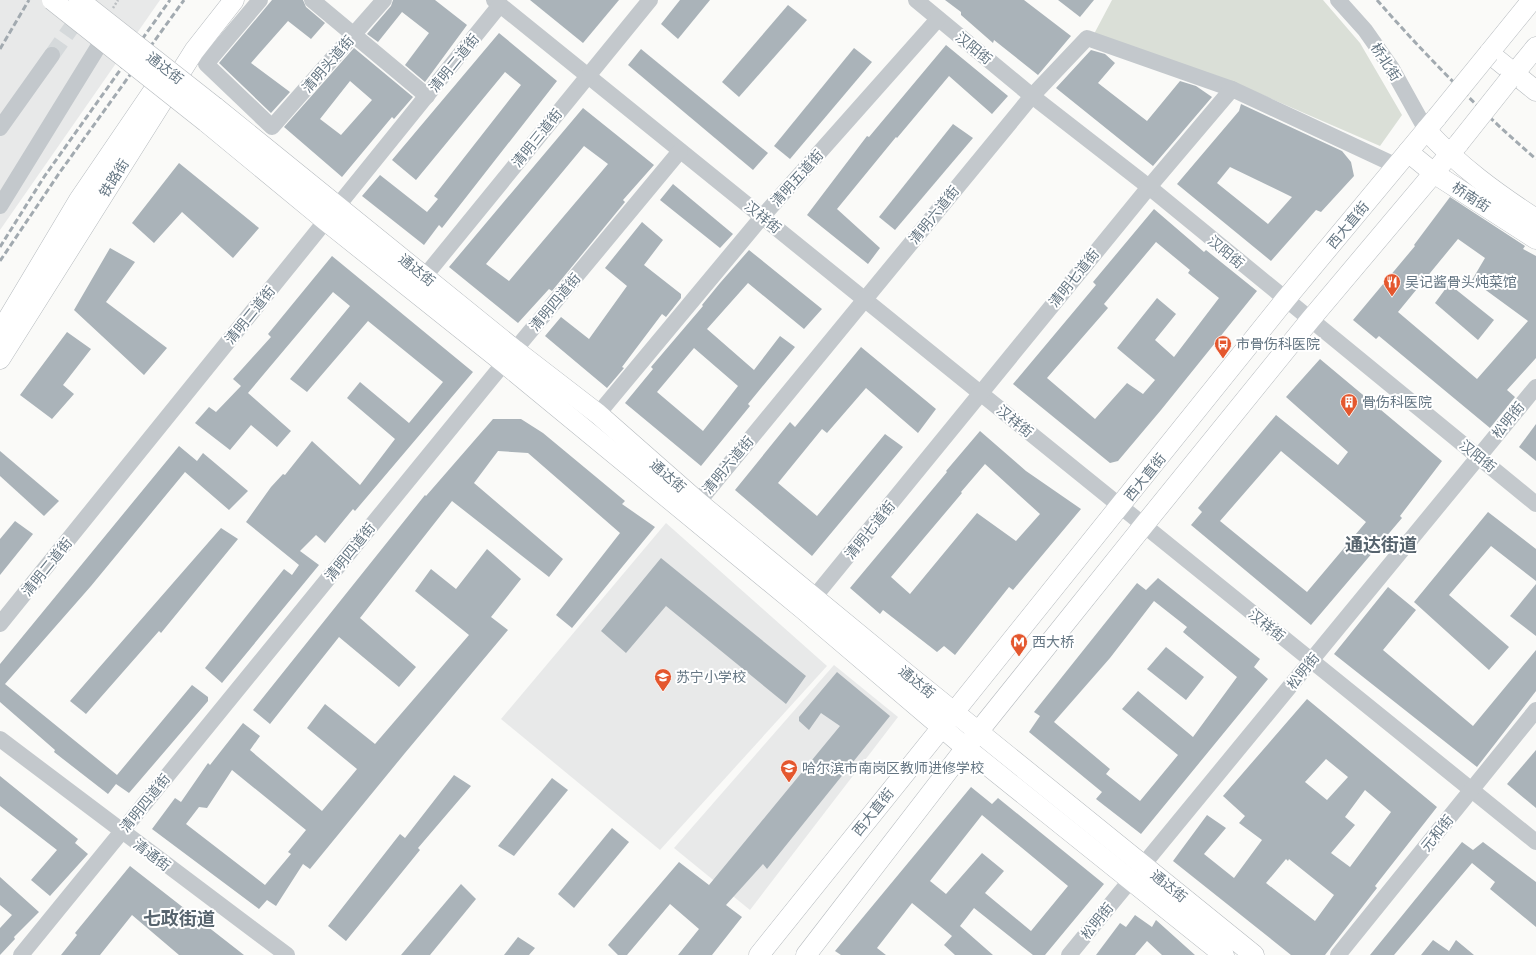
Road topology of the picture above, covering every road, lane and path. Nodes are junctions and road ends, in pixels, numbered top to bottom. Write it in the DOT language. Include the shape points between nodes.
graph roads {
  1 [pos="52,0"];
  2 [pos="79,0"];
  3 [pos="219,0"];
  4 [pos="234,0"];
  5 [pos="260,0"];
  6 [pos="312,0"];
  7 [pos="384,0"];
  8 [pos="650,0"];
  9 [pos="916,0"];
  10 [pos="1338,0"];
  11 [pos="1532,0"];
  12 [pos="497,2"];
  13 [pos="938,19"];
  14 [pos="353,35"];
  15 [pos="103,39"];
  16 [pos="1536,47"];
  17 [pos="1489,53"];
  18 [pos="52,55"];
  19 [pos="588,76"];
  20 [pos="1512,76"];
  21 [pos="1232,89"];
  22 [pos="1536,91"];
  23 [pos="426,96"];
  24 [pos="1032,96"];
  25 [pos="210,115"];
  26 [pos="1431,124"];
  27 [pos="0,128"];
  28 [pos="1454,149"];
  29 [pos="680,151"];
  30 [pos="1403,159"];
  31 [pos="1435,174"];
  32 [pos="1149,187"];
  33 [pos="0,206"];
  34 [pos="332,214"];
  35 [pos="762,217"];
  36 [pos="1536,219"];
  37 [pos="1536,239"];
  38 [pos="425,276"];
  39 [pos="865,300"];
  40 [pos="1285,300"];
  41 [pos="1310,320"];
  42 [pos="0,332"];
  43 [pos="509,357"];
  44 [pos="0,359"];
  45 [pos="1536,387"];
  46 [pos="981,393"];
  47 [pos="598,414"];
  48 [pos="1479,457"];
  49 [pos="1536,504"];
  50 [pos="1121,506"];
  51 [pos="693,508"];
  52 [pos="1144,525"];
  53 [pos="809,604"];
  54 [pos="0,624"];
  55 [pos="1311,660"];
  56 [pos="1536,710"];
  57 [pos="954,712"];
  58 [pos="941,727"];
  59 [pos="978,732"];
  60 [pos="0,739"];
  61 [pos="966,748"];
  62 [pos="1472,790"];
  63 [pos="121,832"];
  64 [pos="1536,842"];
  65 [pos="1143,865"];
  66 [pos="1131,880"];
  67 [pos="809,954"];
  68 [pos="21,955"];
  69 [pos="286,955"];
  70 [pos="759,955"];
  71 [pos="1070,955"];
  72 [pos="1224,955"];
  73 [pos="1254,955"];
  74 [pos="1338,955"];
  1 -- 15 [label="main road, bridge"];
  2 -- 25 [label="main road, 通达街, bridge"];
  3 -- 42 [label="main road, 铁路街" via="186,43 79,200"];
  4 -- 44 [label="main road, 铁路街" via="194,51"];
  5 -- 14 [label="street, 清明头道街" via="206,64 272,127"];
  6 -- 14 [label="street"];
  7 -- 14 [label="street, 清明头道街"];
  8 -- 19 [label="street, 清明三道街"];
  9 -- 13 [label="street, 汉阳街"];
  10 -- 26 [label="street, 桥北街" via="1365,30"];
  11 -- 17 [label="main road, 西大直街"];
  12 -- 19 [label="street, 汉祥街"];
  12 -- 23 [label="street, 清明二道街"];
  13 -- 24 [label="street, 汉阳街"];
  13 -- 35 [label="street, 清明五道街"];
  14 -- 23 [label="street"];
  15 -- 25 [label="main road, bridge"];
  15 -- 33 [label="street"];
  16 -- 20 [label="main road, 西大直街"];
  17 -- 20 [label="main road"];
  17 -- 26 [label="main road, 西大直街, bridge"];
  18 -- 27 [label="street"];
  19 -- 29 [label="street, 汉祥街"];
  19 -- 38 [label="street, 清明三道街"];
  20 -- 22 [label="main road"];
  20 -- 28 [label="main road, 西大直街, bridge"];
  21 -- 24 [label="street, 清明六道街" via="1087,38"];
  21 -- 30 [label="street"];
  21 -- 32 [label="street, 清明七道街"];
  23 -- 34 [label="street, 清明二道街"];
  24 -- 32 [label="street, 汉阳街"];
  24 -- 39 [label="street, 清明六道街"];
  25 -- 34 [label="main road, 通达街"];
  26 -- 28 [label="main road, 桥南街"];
  26 -- 30 [label="main road, 西大直街"];
  28 -- 31 [label="main road, 西大直街"];
  28 -- 36 [label="main road, 桥南街" via="1502,197"];
  29 -- 35 [label="street, 汉祥街"];
  29 -- 43 [label="street, 清明四道街"];
  30 -- 31 [label="main road, 桥南街"];
  30 -- 40 [label="main road, 西大直街"];
  31 -- 37 [label="main road, 桥南街"];
  31 -- 41 [label="main road, 西大直街"];
  32 -- 40 [label="street, 汉阳街"];
  32 -- 46 [label="street, 清明七道街"];
  34 -- 38 [label="main road, 通达街"];
  34 -- 43 [label="main road, 通达街"];
  34 -- 54 [label="street, 清明二道街"];
  35 -- 39 [label="street, 汉祥街"];
  35 -- 47 [label="street, 清明五道街"];
  38 -- 43 [label="main road, 通达街"];
  39 -- 46 [label="street, 汉祥街"];
  39 -- 51 [label="street, 清明六道街"];
  40 -- 41 [label="street, 汉阳街"];
  40 -- 50 [label="main road, 西大直街"];
  41 -- 48 [label="street, 汉阳街"];
  41 -- 52 [label="main road, 西大直街"];
  43 -- 47 [label="main road, 通达街"];
  43 -- 51 [label="main road, 通达街"];
  43 -- 63 [label="street, 清明四道街"];
  45 -- 48 [label="street, 松明街"];
  46 -- 50 [label="street, 汉祥街"];
  46 -- 53 [label="street, 清明七道街"];
  47 -- 51 [label="main road, 通达街"];
  48 -- 49 [label="street, 汉阳街"];
  48 -- 55 [label="street, 松明街"];
  50 -- 52 [label="street, 汉祥街"];
  50 -- 57 [label="main road, 西大直街"];
  51 -- 53 [label="main road, 通达街"];
  52 -- 55 [label="street, 汉祥街"];
  52 -- 59 [label="main road, 西大直街"];
  53 -- 57 [label="main road, 通达街"];
  53 -- 58 [label="main road, 通达街"];
  55 -- 62 [label="street, 汉祥街"];
  55 -- 65 [label="street, 松明街"];
  56 -- 62 [label="street, 元和街"];
  57 -- 58 [label="main road, 西大直街"];
  57 -- 59 [label="main road, 通达街"];
  58 -- 61 [label="main road, 通达街"];
  58 -- 70 [label="main road, 西大直街"];
  59 -- 61 [label="main road, 西大直街"];
  59 -- 65 [label="main road, 通达街"];
  60 -- 63 [label="street, 清通街"];
  61 -- 66 [label="main road, 通达街"];
  61 -- 67 [label="main road, 西大直街"];
  62 -- 64 [label="street, 汉祥街"];
  62 -- 74 [label="street, 元和街"];
  63 -- 68 [label="street, 清明四道街"];
  63 -- 69 [label="street, 清通街"];
  65 -- 66 [label="street, 松明街"];
  65 -- 73 [label="main road, 通达街"];
  66 -- 71 [label="street, 松明街"];
  66 -- 72 [label="main road, 通达街"];
}
